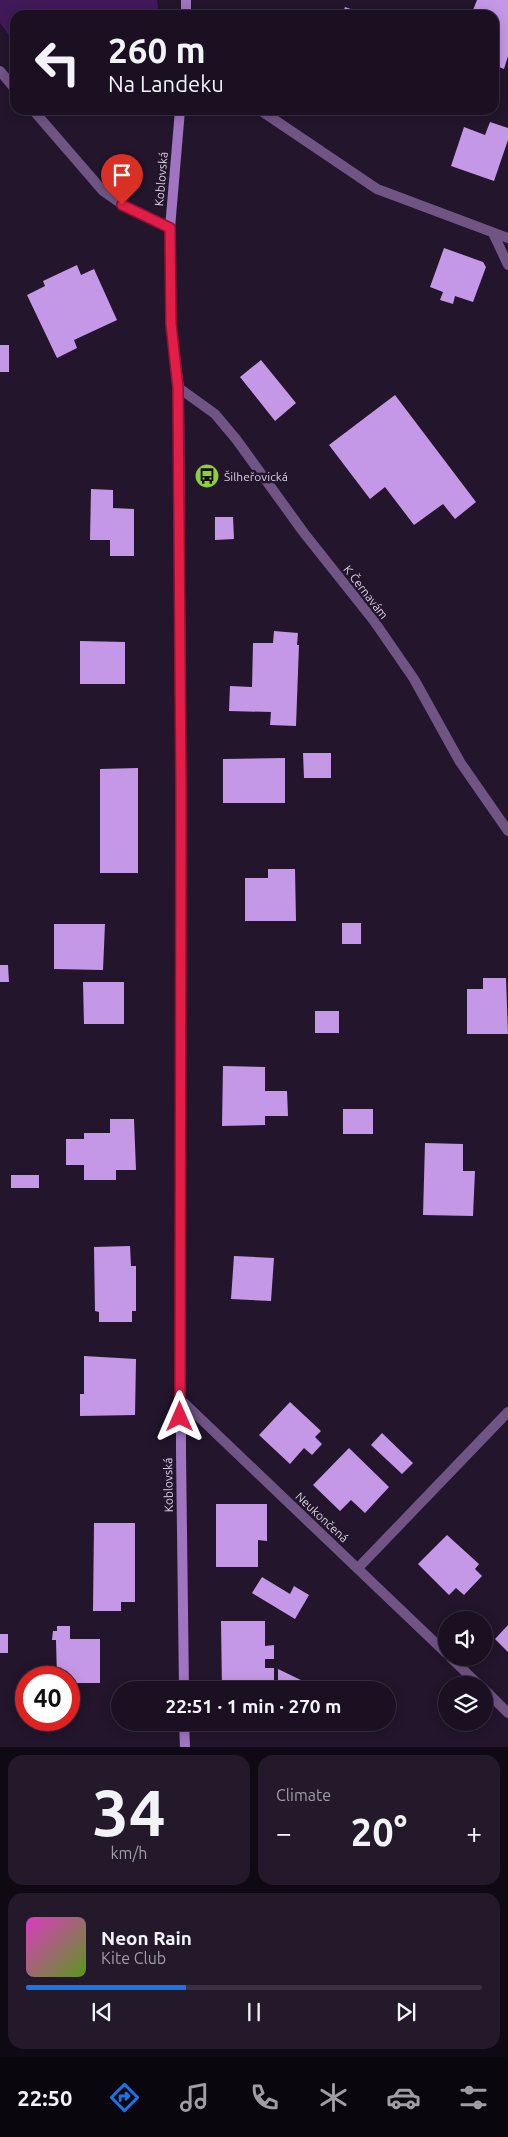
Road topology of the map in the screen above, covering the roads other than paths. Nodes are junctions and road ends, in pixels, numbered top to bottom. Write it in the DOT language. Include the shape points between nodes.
graph roads {
  1 [pos="0,71"];
  2 [pos="10,83"];
  3 [pos="37,115"];
  4 [pos="180,115"];
  5 [pos="267,115"];
  6 [pos="170,228"];
  7 [pos="493,233"];
  8 [pos="508,238"];
  9 [pos="508,265"];
  10 [pos="178,388"];
  11 [pos="508,831"];
  12 [pos="180,1400"];
  13 [pos="508,1412"];
  14 [pos="358,1568"];
  15 [pos="438,1645"];
  16 [pos="459,1666"];
  17 [pos="470,1676"];
  18 [pos="184,1681"];
  19 [pos="493,1698"];
  20 [pos="508,1713"];
  21 [pos="184,1731"];
  22 [pos="184,1747"];
  1 -- 2 [label="street"];
  3 -- 6 [label="street" via="103,191 122,205"];
  4 -- 6 [label="street, Koblovská"];
  5 -- 7 [label="street" via="377,189"];
  6 -- 10 [label="street, Koblovská" via="171,324"];
  7 -- 8 [label="street"];
  7 -- 9 [label="street"];
  10 -- 11 [label="street, K Černavám" via="215,414 374,621 414,679 460,762"];
  10 -- 12 [label="street, Koblovská"];
  12 -- 14 [label="street, Neukončená"];
  12 -- 18 [label="street, Koblovská"];
  13 -- 14 [label="street"];
  14 -- 15 [label="street, Neukončená"];
  16 -- 17 [label="street"];
  19 -- 20 [label="street"];
  21 -- 22 [label="street"];
}
